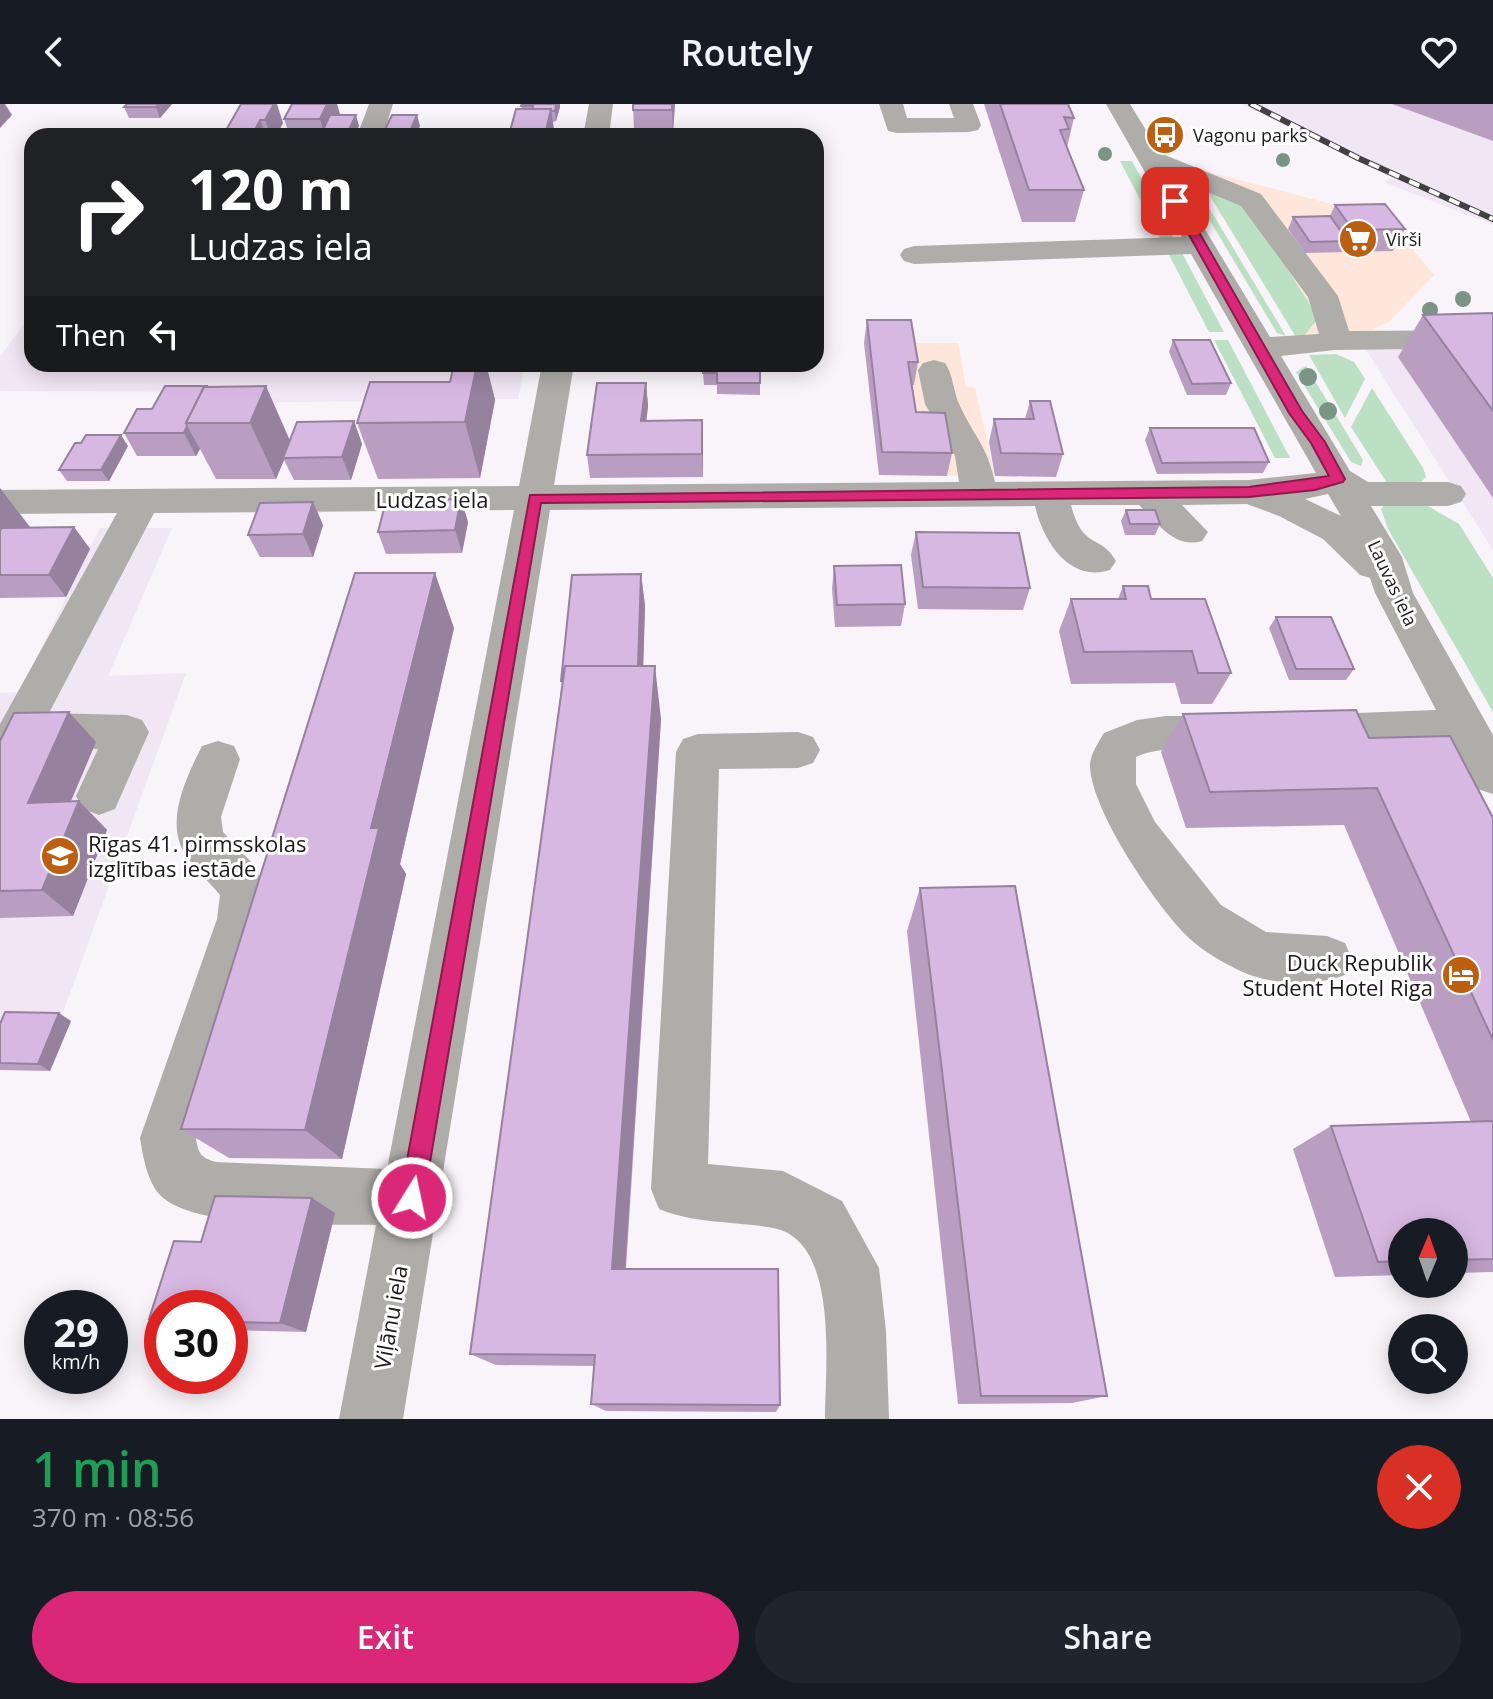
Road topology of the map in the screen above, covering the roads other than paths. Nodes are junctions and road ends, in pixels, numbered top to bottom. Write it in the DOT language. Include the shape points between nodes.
graph roads {
  1 [pos="381,104"];
  2 [pos="601,104"];
  3 [pos="891,104"];
  4 [pos="961,104"];
  5 [pos="1118,104"];
  6 [pos="373,128"];
  7 [pos="597,128"];
  8 [pos="1149,158"];
  9 [pos="1201,245"];
  10 [pos="914,255"];
  11 [pos="1493,339"];
  12 [pos="1335,341"];
  13 [pos="1258,347"];
  14 [pos="934,370"];
  15 [pos="557,372"];
  16 [pos="1338,479"];
  17 [pos="1146,491"];
  18 [pos="1050,492"];
  19 [pos="1249,492"];
  20 [pos="979,493"];
  21 [pos="1448,494"];
  22 [pos="535,498"];
  23 [pos="142,501"];
  24 [pos="0,502"];
  25 [pos="1189,532"];
  26 [pos="1097,561"];
  27 [pos="1394,593"];
  28 [pos="1466,726"];
  29 [pos="10,747"];
  30 [pos="798,750"];
  31 [pos="218,759"];
  32 [pos="1493,776"];
  33 [pos="99,796"];
  34 [pos="1327,959"];
  35 [pos="412,1198"];
  36 [pos="371,1419"];
  37 [pos="857,1419"];
  1 -- 6 [label="street"];
  2 -- 7 [label="street"];
  3 -- 4 [label="street" via="897,126 969,125"];
  5 -- 8 [label="street, Lauvas iela" via="1122,131"];
  8 -- 9 [label="street, Lauvas iela"];
  8 -- 12 [label="street" via="1251,200 1323,296"];
  9 -- 10 [label="street"];
  9 -- 13 [label="street, Lauvas iela"];
  11 -- 12 [label="street"];
  12 -- 13 [label="street"];
  13 -- 16 [label="street, Lauvas iela"];
  14 -- 20 [label="street" via="942,404 972,456"];
  15 -- 22 [label="street, Viļānu iela"];
  16 -- 19 [label="street, Ludzas iela"];
  16 -- 21 [label="street" via="1361,494"];
  16 -- 27 [label="street, Lauvas iela" via="1383,557"];
  17 -- 18 [label="street, Ludzas iela"];
  17 -- 19 [label="street, Ludzas iela"];
  17 -- 25 [label="street"];
  18 -- 20 [label="street, Ludzas iela"];
  18 -- 26 [label="street" via="1060,530 1072,550"];
  19 -- 27 [label="street, Ludzas iela" via="1319,519 1360,547"];
  20 -- 22 [label="street, Ludzas iela"];
  22 -- 23 [label="street, Ludzas iela"];
  22 -- 35 [label="street, Viļānu iela"];
  23 -- 24 [label="street, Ludzas iela"];
  23 -- 29 [label="street"];
  27 -- 28 [label="street, Lauvas iela"];
  28 -- 32 [label="street, Lauvas iela"];
  28 -- 34 [label="street" via="1166,733 1119,745 1112,762 1114,784 1138,836 1204,921 1259,955"];
  29 -- 33 [label="street" via="127,732"];
  30 -- 37 [label="street" via="698,752 679,1189 783,1200 822,1221 849,1268"];
  31 -- 35 [label="street" via="201,802 201,840 244,895 241,919 168,1138 172,1167 188,1183 216,1191"];
  35 -- 36 [label="street, Viļānu iela"];
}
